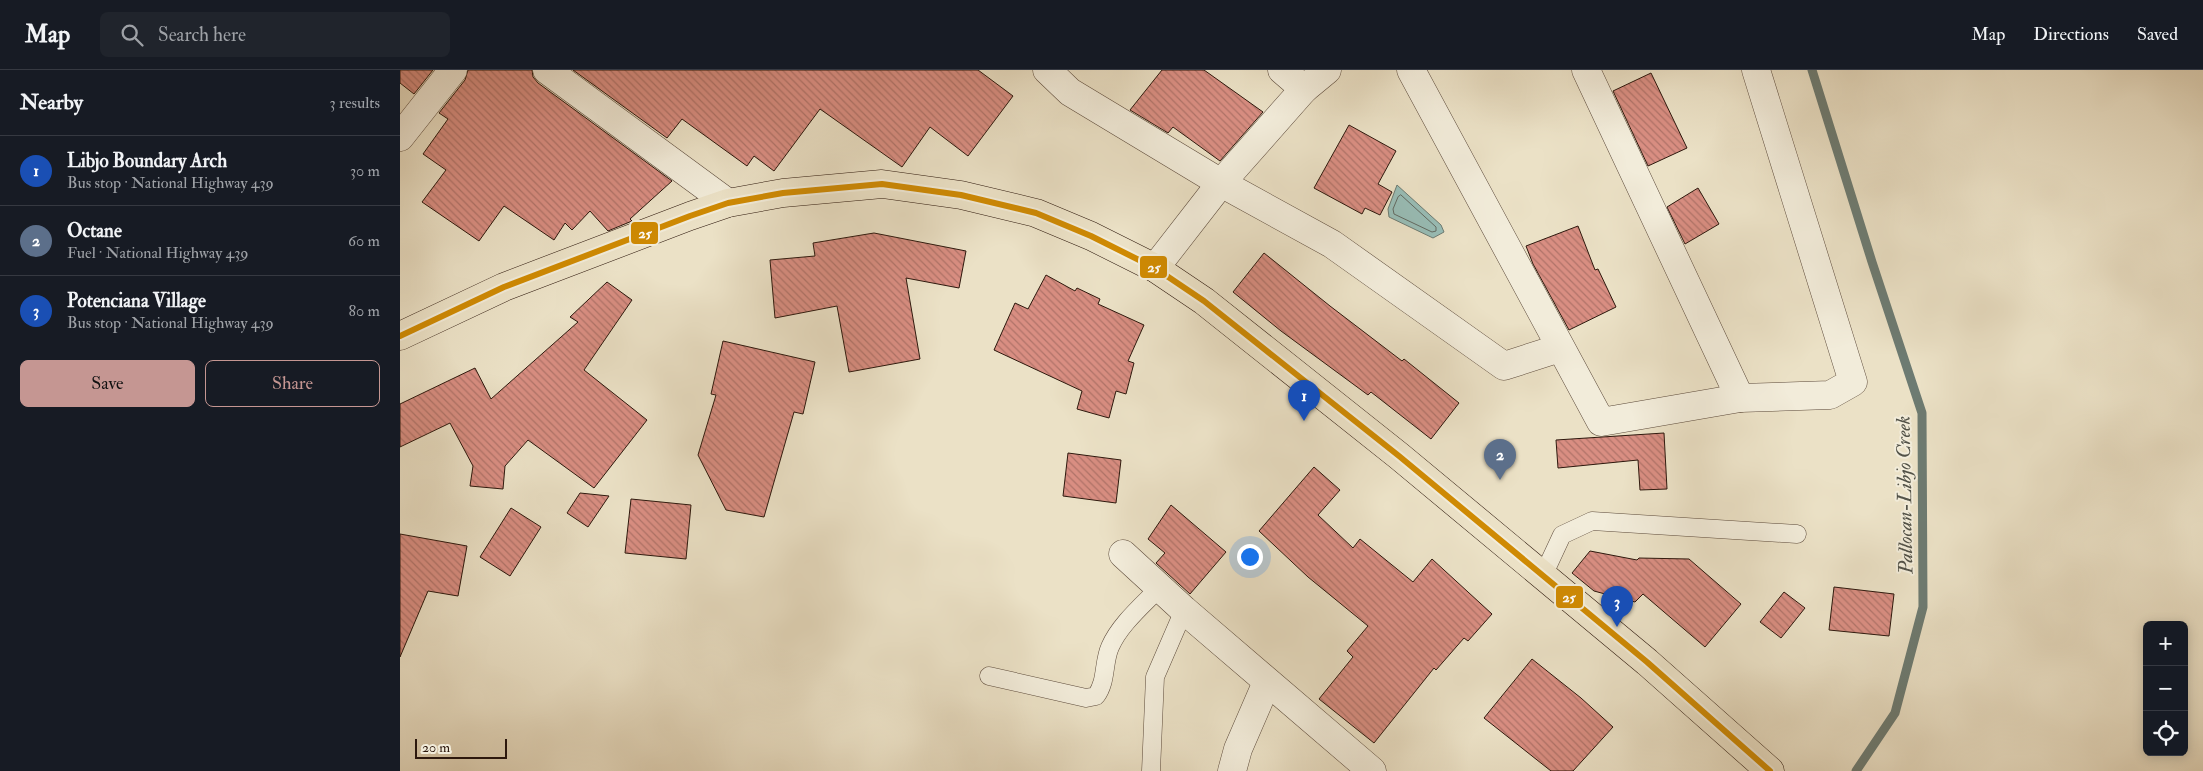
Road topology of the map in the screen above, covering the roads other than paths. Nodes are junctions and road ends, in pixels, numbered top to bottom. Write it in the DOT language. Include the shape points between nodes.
graph roads {
  1 [pos="452,70"];
  2 [pos="547,70"];
  3 [pos="1047,70"];
  4 [pos="1282,70"];
  5 [pos="1327,70"];
  6 [pos="1411,70"];
  7 [pos="1586,70"];
  8 [pos="1756,70"];
  9 [pos="1304,89"];
  10 [pos="400,137"];
  11 [pos="1221,183"];
  12 [pos="728,203"];
  13 [pos="1155,268"];
  14 [pos="400,336"];
  15 [pos="1560,348"];
  16 [pos="1740,398"];
  17 [pos="1797,534"];
  18 [pos="1123,554"];
  19 [pos="1542,578"];
  20 [pos="1160,587"];
  21 [pos="1184,610"];
  22 [pos="989,676"];
  23 [pos="1268,682"];
  24 [pos="1763,769"];
  25 [pos="1150,771"];
  26 [pos="1232,771"];
  27 [pos="1372,771"];
  1 -- 10 [label="street"];
  2 -- 12 [label="street"];
  3 -- 11 [label="street" via="1070,92"];
  4 -- 9 [label="street"];
  5 -- 9 [label="street"];
  6 -- 15 [label="street"];
  7 -- 16 [label="street"];
  8 -- 16 [label="street" via="1853,382 1830,395"];
  9 -- 11 [label="street"];
  11 -- 13 [label="street"];
  11 -- 15 [label="street" via="1332,244 1504,366"];
  12 -- 13 [label="main road" via="783,193 882,184 961,195 1036,212"];
  12 -- 14 [label="main road" via="504,287"];
  13 -- 19 [label="main road" via="1204,301 1391,450"];
  15 -- 16 [label="street" via="1600,422"];
  17 -- 19 [label="lane" via="1592,521 1562,535"];
  18 -- 20 [label="street"];
  19 -- 24 [label="main road" via="1647,662"];
  20 -- 21 [label="street"];
  20 -- 22 [label="lane" via="1122,628 1110,648 1102,687 1096,696 1086,698"];
  21 -- 23 [label="street"];
  21 -- 25 [label="lane" via="1155,678"];
  23 -- 26 [label="street" via="1238,749"];
  23 -- 27 [label="street"];
}
